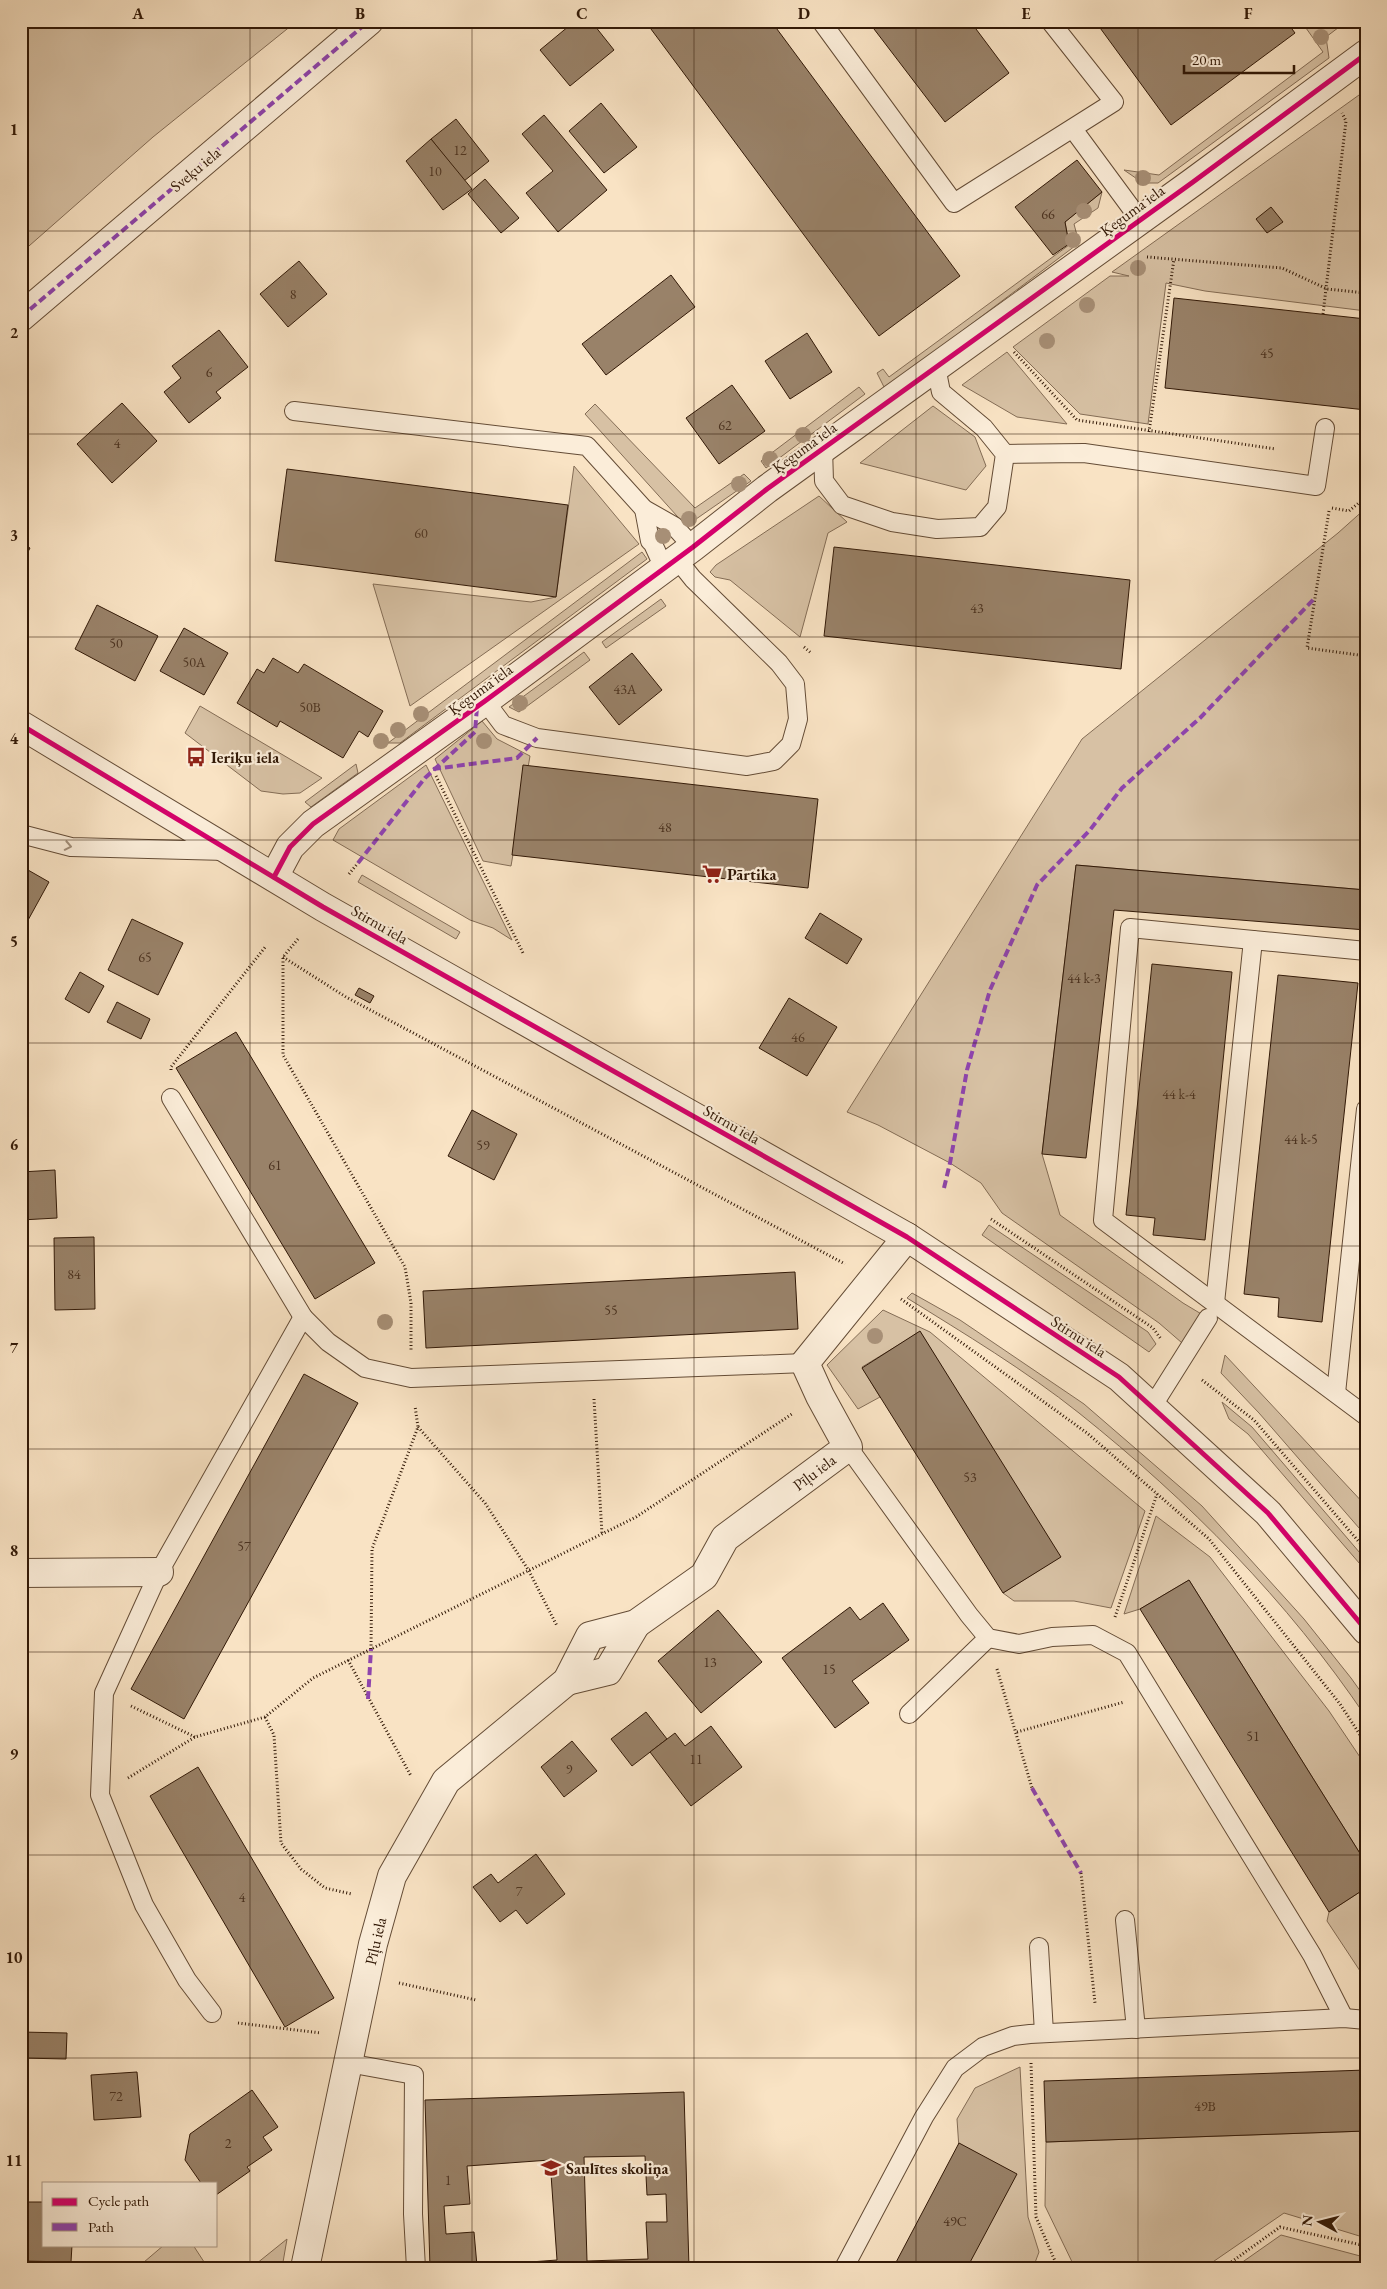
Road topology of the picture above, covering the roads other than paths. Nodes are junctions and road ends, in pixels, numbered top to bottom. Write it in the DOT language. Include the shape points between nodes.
graph roads {
  1 [pos="369,21"];
  2 [pos="821,21"];
  3 [pos="1050,21"];
  4 [pos="1366,54"];
  5 [pos="1073,128"];
  6 [pos="1140,220"];
  7 [pos="21,317"];
  8 [pos="936,367"];
  9 [pos="294,411"];
  10 [pos="1326,428"];
  11 [pos="823,448"];
  12 [pos="1005,454"];
  13 [pos="644,509"];
  14 [pos="678,558"];
  15 [pos="485,702"];
  16 [pos="21,725"];
  17 [pos="21,834"];
  18 [pos="230,851"];
  19 [pos="274,877"];
  20 [pos="1253,940"];
  21 [pos="1366,951"];
  22 [pos="171,1098"];
  23 [pos="1366,1109"];
  24 [pos="907,1238"];
  25 [pos="1212,1311"];
  26 [pos="303,1317"];
  27 [pos="805,1363"];
  28 [pos="1336,1393"];
  29 [pos="1152,1407"];
  30 [pos="1366,1416"];
  31 [pos="848,1447"];
  32 [pos="159,1572"];
  33 [pos="21,1573"];
  34 [pos="1366,1630"];
  35 [pos="988,1638"];
  36 [pos="909,1714"];
  37 [pos="1125,1920"];
  38 [pos="1039,1946"];
  39 [pos="212,2013"];
  40 [pos="1344,2018"];
  41 [pos="1366,2020"];
  42 [pos="1136,2029"];
  43 [pos="1037,2034"];
  44 [pos="348,2063"];
  45 [pos="304,2268"];
  46 [pos="416,2268"];
  47 [pos="844,2268"];
  1 -- 7 [label="street, Sveķu iela"];
  2 -- 5 [label="lane" via="954,203"];
  3 -- 5 [label="lane" via="1114,102"];
  4 -- 6 [label="street, Ķeguma iela"];
  5 -- 6 [label="lane"];
  6 -- 8 [label="street, Ķeguma iela"];
  8 -- 11 [label="street, Ķeguma iela"];
  8 -- 12 [label="lane" via="941,392 984,428"];
  9 -- 13 [label="lane" via="587,446"];
  10 -- 12 [label="lane" via="1316,486 1084,453"];
  11 -- 12 [label="lane" via="824,481 842,505 892,522 937,529 980,527 997,507"];
  11 -- 14 [label="street, Ķeguma iela"];
  13 -- 14 [label="lane" via="650,541"];
  13 -- 14 [label="lane" via="674,526"];
  14 -- 15 [label="street, Ķeguma iela"];
  14 -- 15 [label="lane" via="693,579 795,684 798,719 792,744 774,761 747,766 536,738 504,725"];
  15 -- 19 [label="street, Ķeguma iela" via="313,824 290,847"];
  16 -- 18 [label="street, Stirnu iela"];
  17 -- 18 [label="lane, one-way" via="71,847"];
  18 -- 19 [label="street, Stirnu iela"];
  19 -- 24 [label="street, Stirnu iela"];
  20 -- 21 [label="lane"];
  20 -- 25 [label="lane"];
  20 -- 25 [label="lane" via="1130,928 1103,1220"];
  22 -- 26 [label="lane"];
  23 -- 28 [label="lane"];
  24 -- 27 [label="street"];
  24 -- 29 [label="street, Stirnu iela" via="1119,1377"];
  25 -- 28 [label="lane"];
  25 -- 29 [label="lane"];
  26 -- 27 [label="lane" via="328,1342 365,1368 412,1378"];
  26 -- 32 [label="lane"];
  27 -- 31 [label="street, Pīļu iela"];
  28 -- 30 [label="lane"];
  29 -- 34 [label="street, Stirnu iela" via="1268,1513"];
  31 -- 35 [label="lane"];
  31 -- 44 [label="street, Pīļu iela" via="726,1538 704,1576 636,1624 608,1670 572,1672 446,1781 392,1876"];
  32 -- 33 [label="street"];
  32 -- 39 [label="lane" via="104,1693 100,1795 144,1905 187,1980"];
  35 -- 36 [label="lane"];
  35 -- 40 [label="lane" via="1019,1644 1052,1637 1093,1635 1127,1653 1312,1955"];
  37 -- 42 [label="lane"];
  38 -- 43 [label="lane"];
  40 -- 41 [label="lane"];
  40 -- 42 [label="lane"];
  42 -- 43 [label="lane"];
  43 -- 47 [label="lane" via="1013,2036 983,2047 955,2068 924,2118"];
  44 -- 45 [label="street, Pīļu iela"];
  44 -- 46 [label="lane" via="414,2075"];
}
